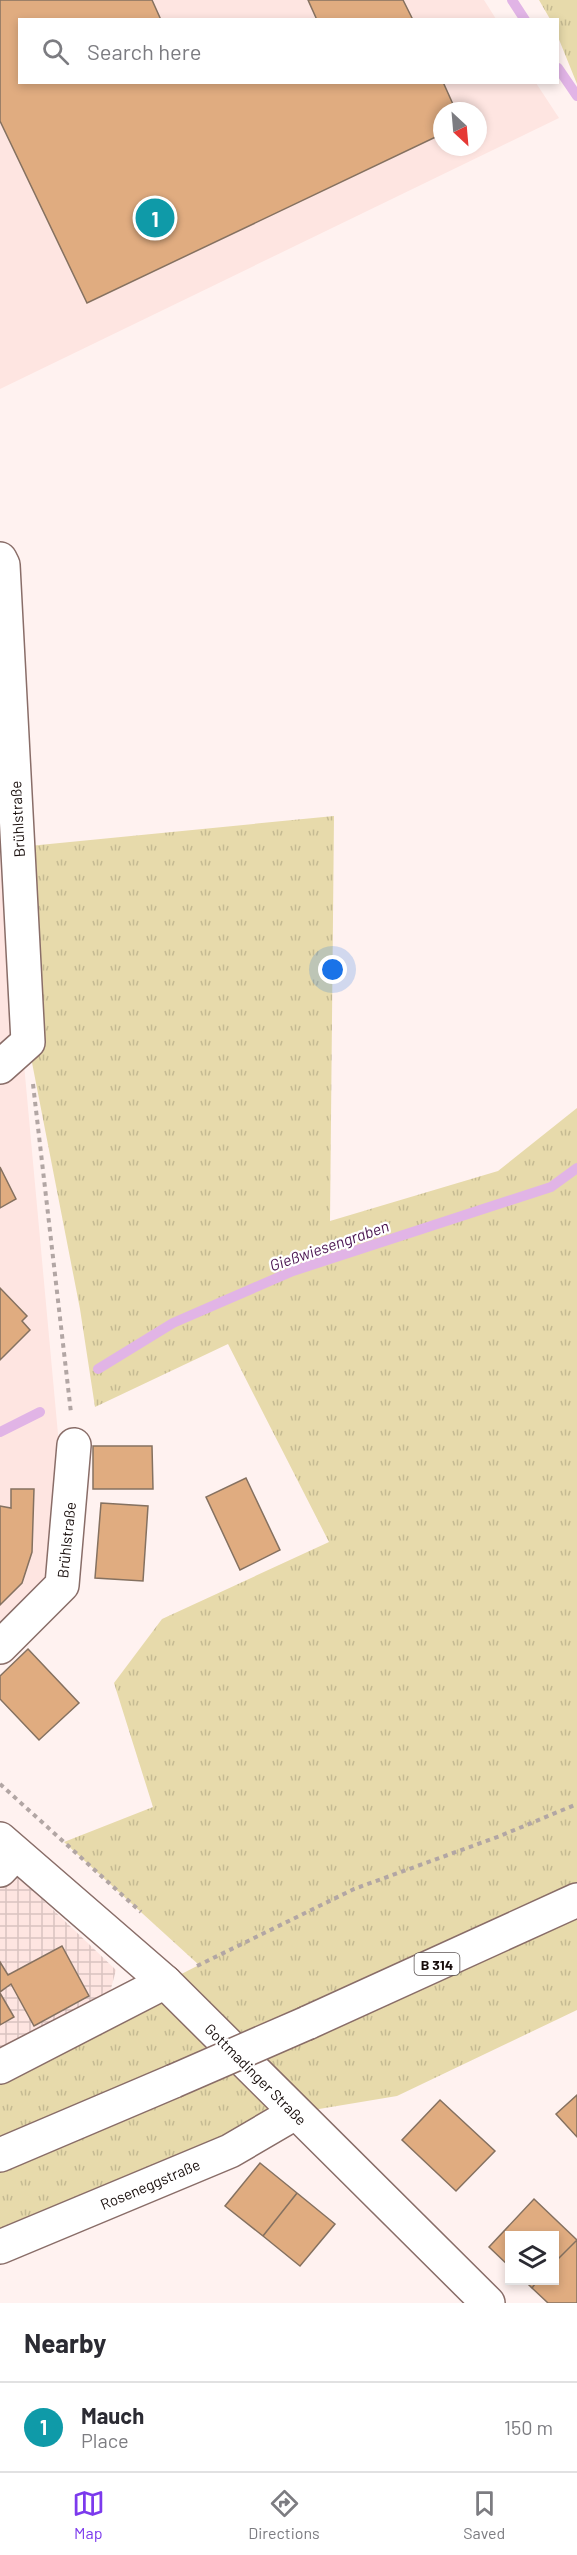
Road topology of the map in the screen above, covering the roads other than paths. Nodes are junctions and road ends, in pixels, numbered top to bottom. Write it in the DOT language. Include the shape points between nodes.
graph roads {
  1 [pos="0,559"];
  2 [pos="0,1067"];
  3 [pos="75,1444"];
  4 [pos="0,1647"];
  5 [pos="5,1854"];
  6 [pos="577,1900"];
  7 [pos="165,1982"];
  8 [pos="0,2067"];
  9 [pos="295,2113"];
  10 [pos="0,2155"];
  11 [pos="0,2247"];
  12 [pos="488,2303"];
  1 -- 2 [label="main road, Brühlstraße" via="13,727 28,1042"];
  3 -- 4 [label="main road, Brühlstraße" via="62,1585"];
  5 -- 7 [label="main road, Gottmadinger Straße"];
  6 -- 10 [label="main road, B 314, bridge"];
  7 -- 8 [label="main road"];
  7 -- 9 [label="main road, Gottmadinger Straße"];
  9 -- 11 [label="main road, Roseneggstraße" via="230,2151"];
  9 -- 12 [label="main road, Gottmadinger Straße"];
}
